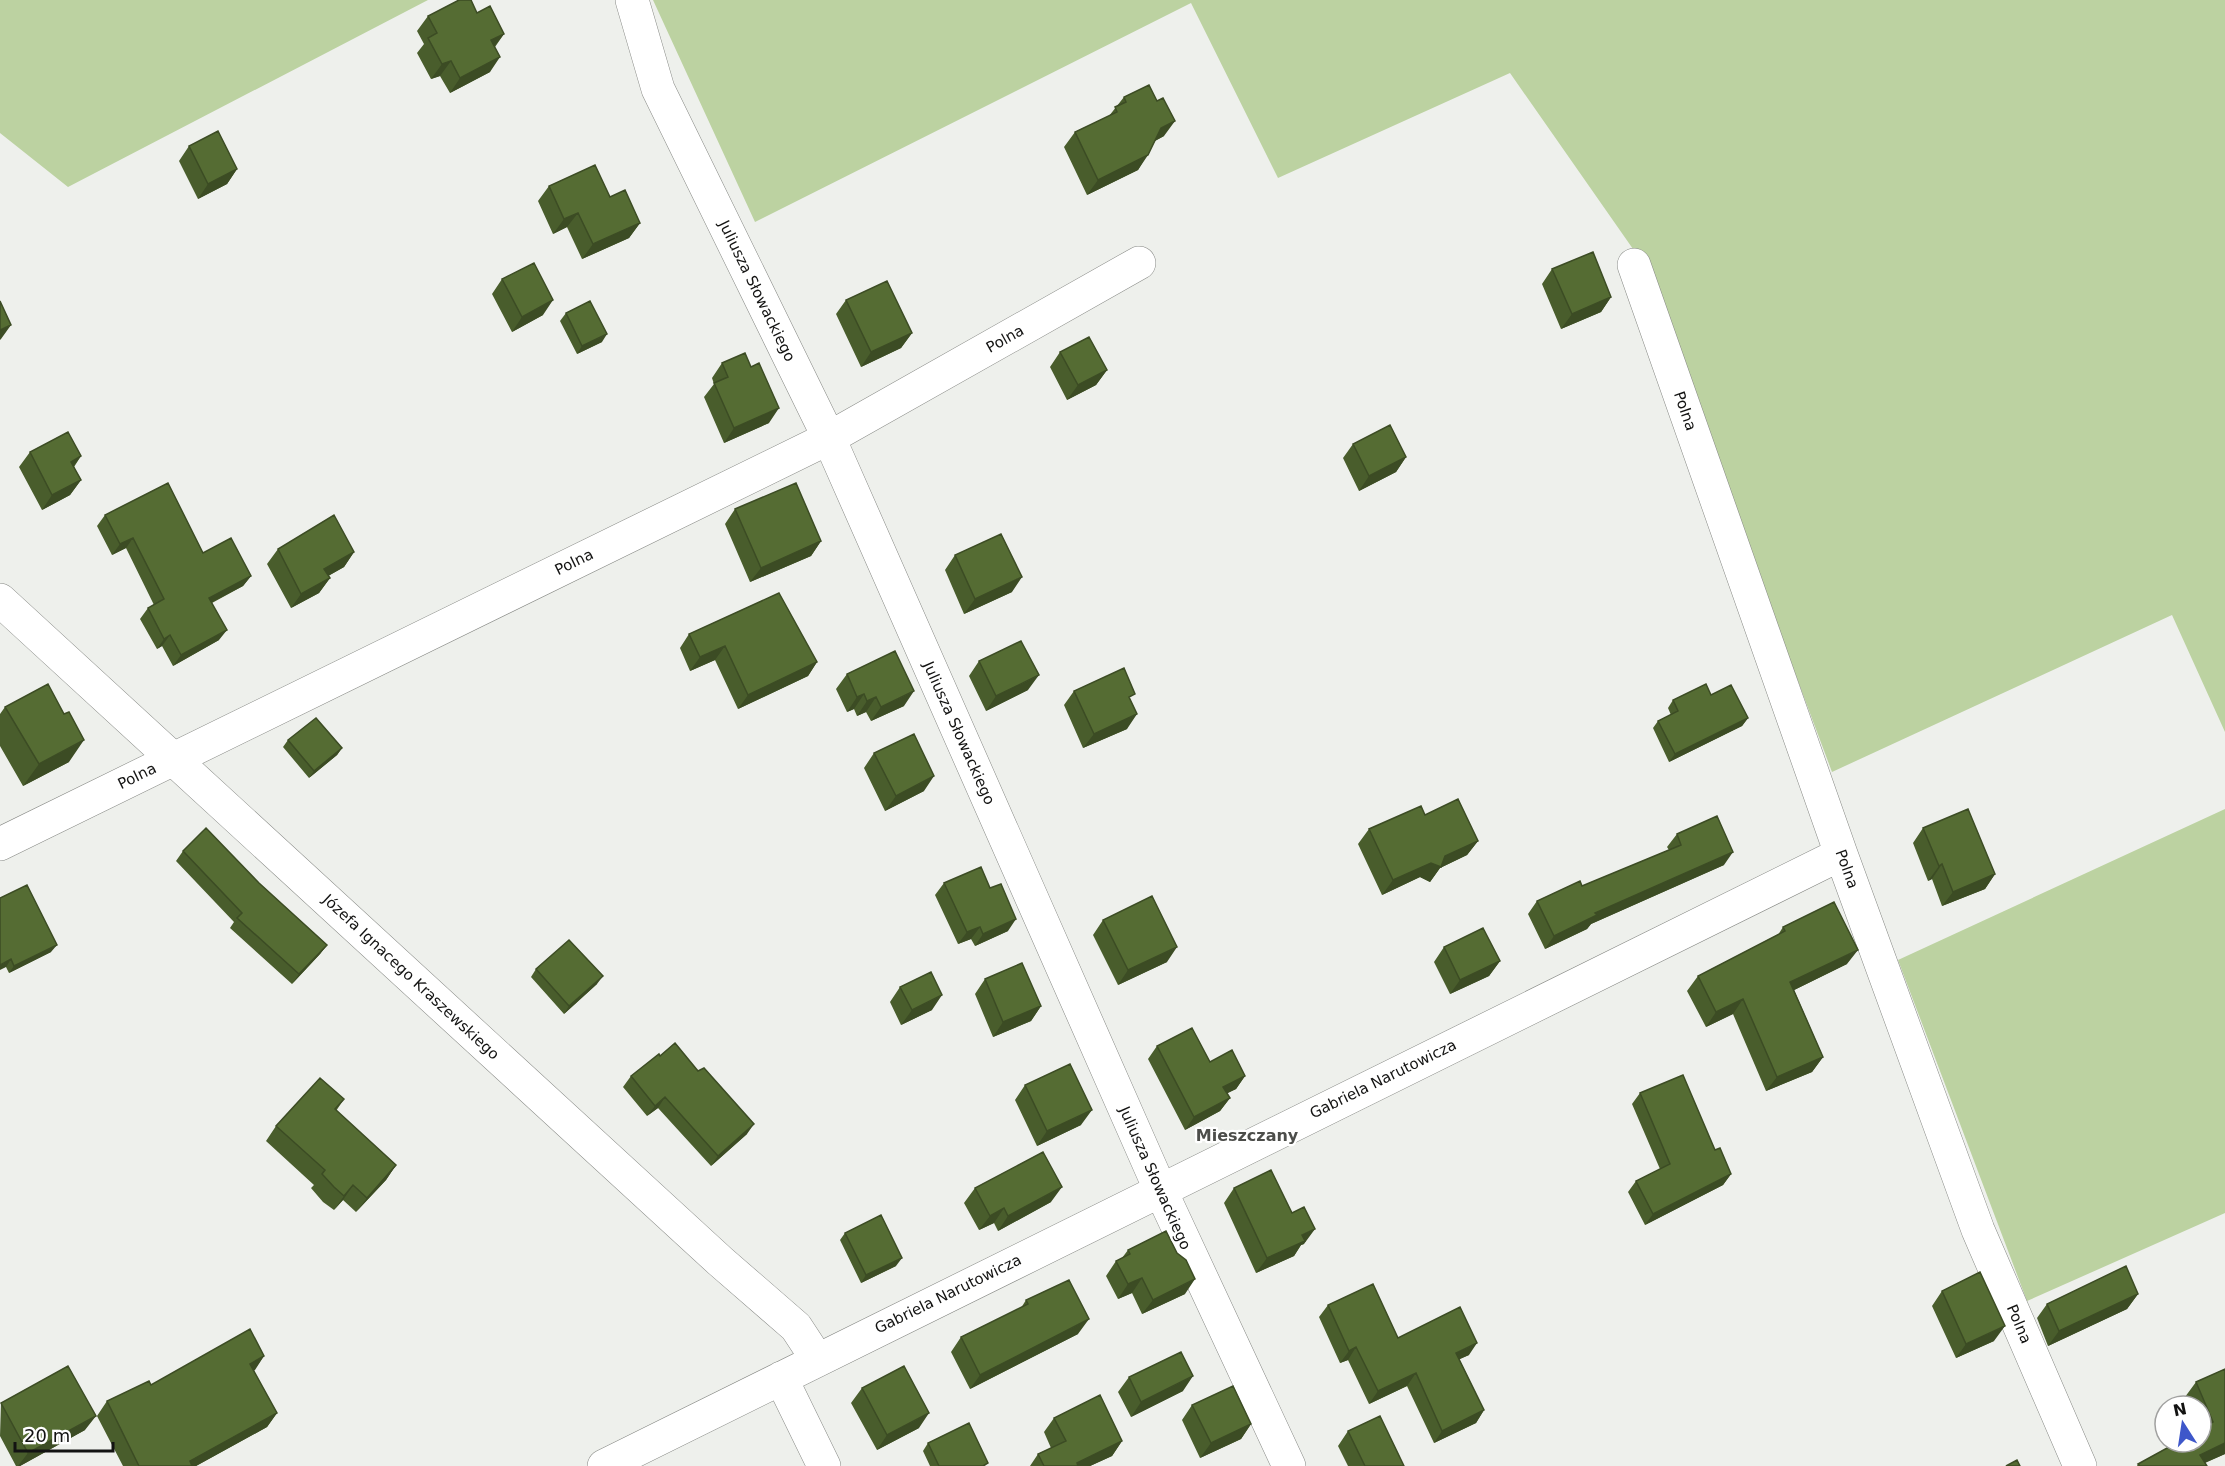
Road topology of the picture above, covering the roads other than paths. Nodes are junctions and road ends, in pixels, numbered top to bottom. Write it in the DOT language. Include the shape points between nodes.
graph roads {
  1 [pos="632,0"];
  2 [pos="1139,263"];
  3 [pos="1634,265"];
  4 [pos="829,438"];
  5 [pos="0,600"];
  6 [pos="173,758"];
  7 [pos="0,844"];
  8 [pos="1841,854"];
  9 [pos="1160,1189"];
  10 [pos="817,1359"];
  11 [pos="781,1378"];
  12 [pos="604,1466"];
  13 [pos="824,1466"];
  14 [pos="1289,1466"];
  15 [pos="2080,1466"];
  1 -- 4 [label="street, Juliusza Słowackiego" via="658,89"];
  2 -- 4 [label="street, Polna"];
  3 -- 8 [label="street, Polna"];
  4 -- 6 [label="street, Polna"];
  4 -- 9 [label="street, Juliusza Słowackiego"];
  5 -- 6 [label="street, Józefa Ignacego Kraszewskiego"];
  6 -- 7 [label="street, Polna"];
  6 -- 10 [label="street, Józefa Ignacego Kraszewskiego" via="796,1328"];
  8 -- 9 [label="street, Gabriela Narutowicza"];
  8 -- 15 [label="street, Polna" via="1978,1230"];
  9 -- 10 [label="street, Gabriela Narutowicza"];
  9 -- 14 [label="street, Juliusza Słowackiego"];
  10 -- 11 [label="street, Gabriela Narutowicza"];
  11 -- 12 [label="street, Gabriela Narutowicza"];
  11 -- 13 [label="street"];
}
